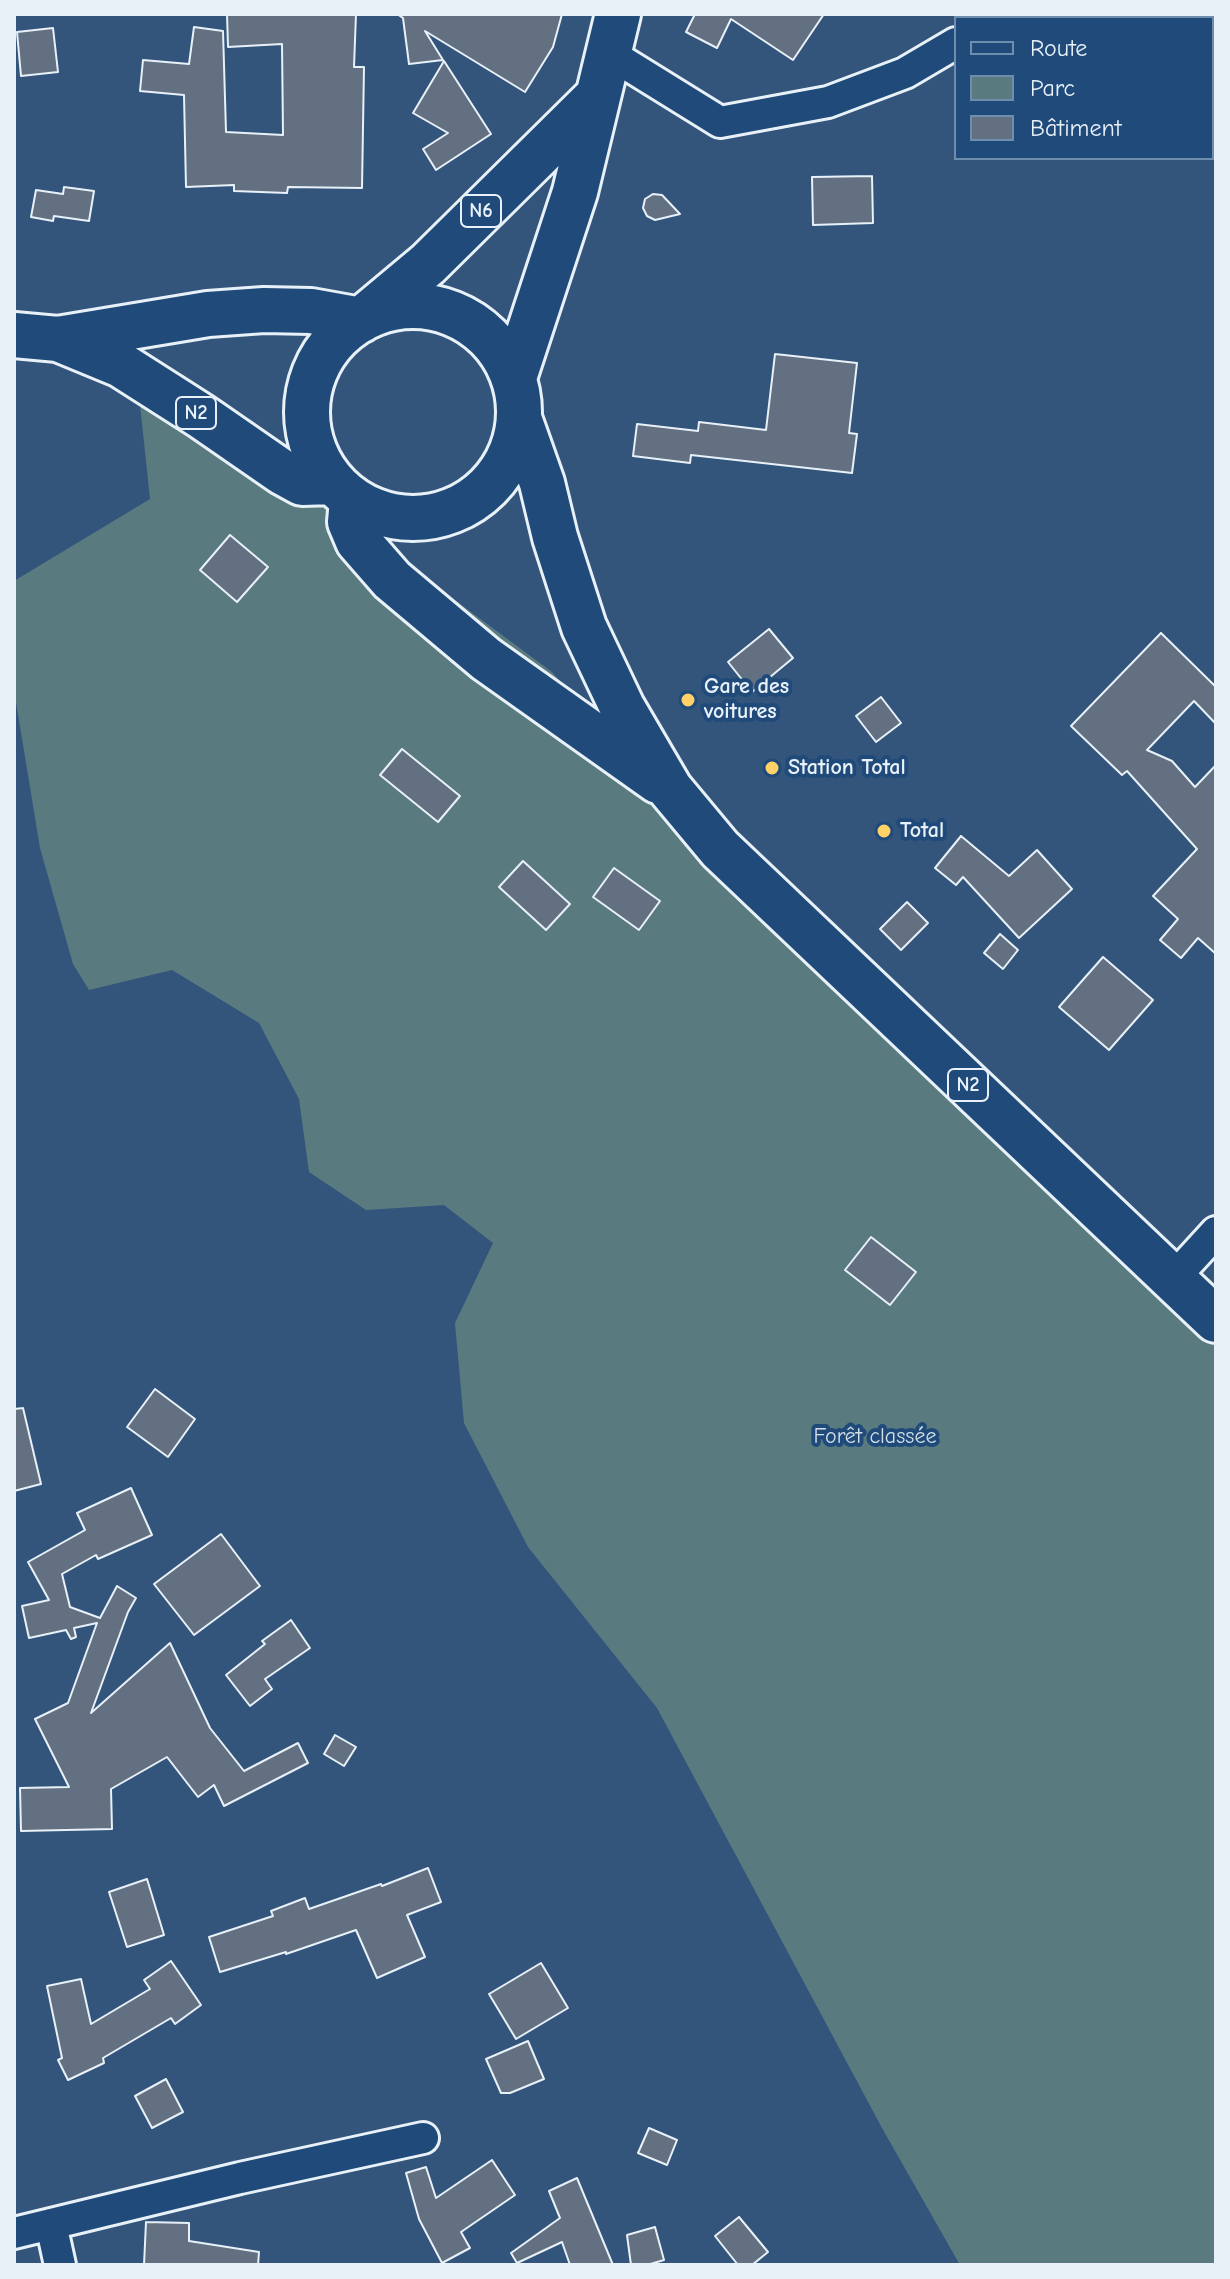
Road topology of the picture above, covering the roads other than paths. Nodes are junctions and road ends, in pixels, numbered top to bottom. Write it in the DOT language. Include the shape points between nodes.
graph roads {
  1 [pos="612,33"];
  2 [pos="954,44"];
  3 [pos="597,97"];
  4 [pos="361,320"];
  5 [pos="14,335"];
  6 [pos="58,339"];
  7 [pos="516,398"];
  8 [pos="342,491"];
  9 [pos="670,789"];
  10 [pos="1216,1232"];
  11 [pos="1173,1279"];
  12 [pos="1216,1320"];
  13 [pos="423,2138"];
  14 [pos="51,2224"];
  15 [pos="14,2233"];
  16 [pos="60,2265"];
  1 -- 2 [label="street" via="720,122 828,102 905,73"];
  1 -- 3 [label="highway"];
  3 -- 4 [label="highway, N6" via="428,264"];
  3 -- 7 [label="highway"];
  4 -- 6 [label="highway, N2" via="264,310"];
  4 -- 7 [label="highway" via="389,308 420,306 451,313 478,328 500,350"];
  4 -- 8 [label="highway" via="336,339 317,365 308,394 307,426 315,456"];
  5 -- 6 [label="highway, N2"];
  6 -- 8 [label="highway, N2" via="121,365 302,483"];
  7 -- 8 [label="highway" via="512,449 496,477 473,499 444,513 412,518 380,513"];
  7 -- 9 [label="highway, N2" via="584,627"];
  8 -- 9 [label="highway, N2" via="358,541 392,580 486,659"];
  9 -- 11 [label="highway, N2" via="720,849"];
  10 -- 11 [label="street"];
  11 -- 12 [label="highway, N2"];
  13 -- 14 [label="street"];
  14 -- 15 [label="street"];
  14 -- 16 [label="street"];
}
